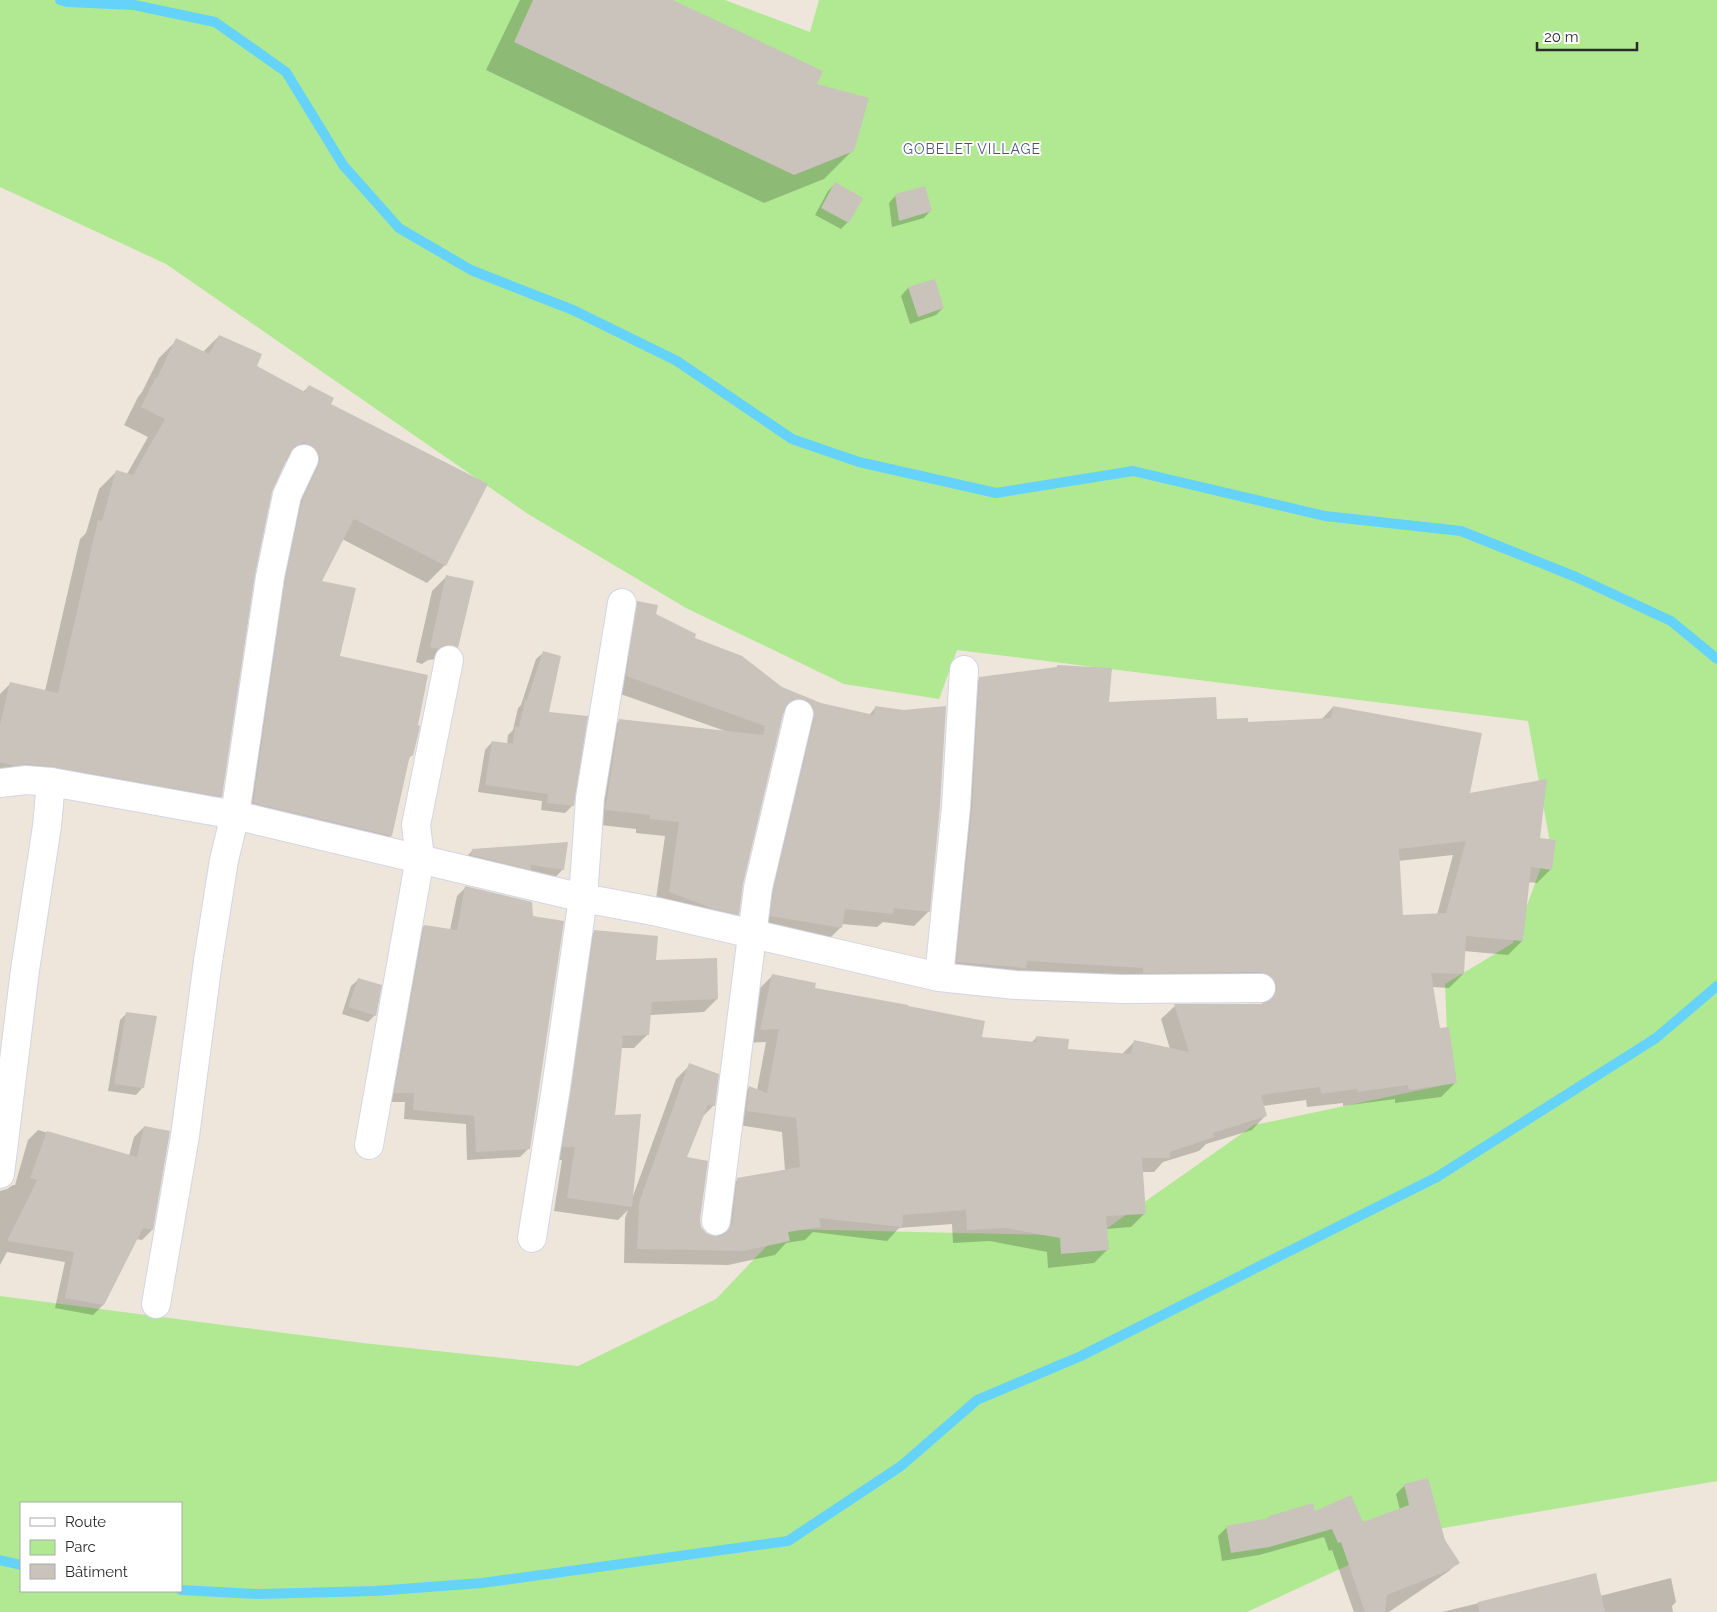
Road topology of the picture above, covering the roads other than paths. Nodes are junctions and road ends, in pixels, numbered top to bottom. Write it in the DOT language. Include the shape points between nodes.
graph roads {
  1 [pos="304,458"];
  2 [pos="622,603"];
  3 [pos="449,660"];
  4 [pos="964,670"];
  5 [pos="799,714"];
  6 [pos="51,782"];
  7 [pos="0,783"];
  8 [pos="235,815"];
  9 [pos="420,858"];
  10 [pos="583,898"];
  11 [pos="752,934"];
  12 [pos="939,976"];
  13 [pos="1262,988"];
  14 [pos="369,1145"];
  15 [pos="0,1174"];
  16 [pos="716,1221"];
  17 [pos="532,1238"];
  18 [pos="156,1304"];
  1 -- 8 [label="street" via="287,495 270,577"];
  2 -- 10 [label="street" via="590,798"];
  3 -- 9 [label="street" via="416,825"];
  4 -- 12 [label="street" via="956,807"];
  5 -- 11 [label="street" via="758,888"];
  6 -- 7 [label="street"];
  6 -- 8 [label="street"];
  6 -- 15 [label="street"];
  8 -- 9 [label="street"];
  8 -- 18 [label="street" via="224,860 185,1136"];
  9 -- 10 [label="street"];
  9 -- 14 [label="street"];
  10 -- 11 [label="street"];
  10 -- 17 [label="street"];
  11 -- 12 [label="street"];
  11 -- 16 [label="street"];
  12 -- 13 [label="street" via="1015,985 1122,989"];
}
